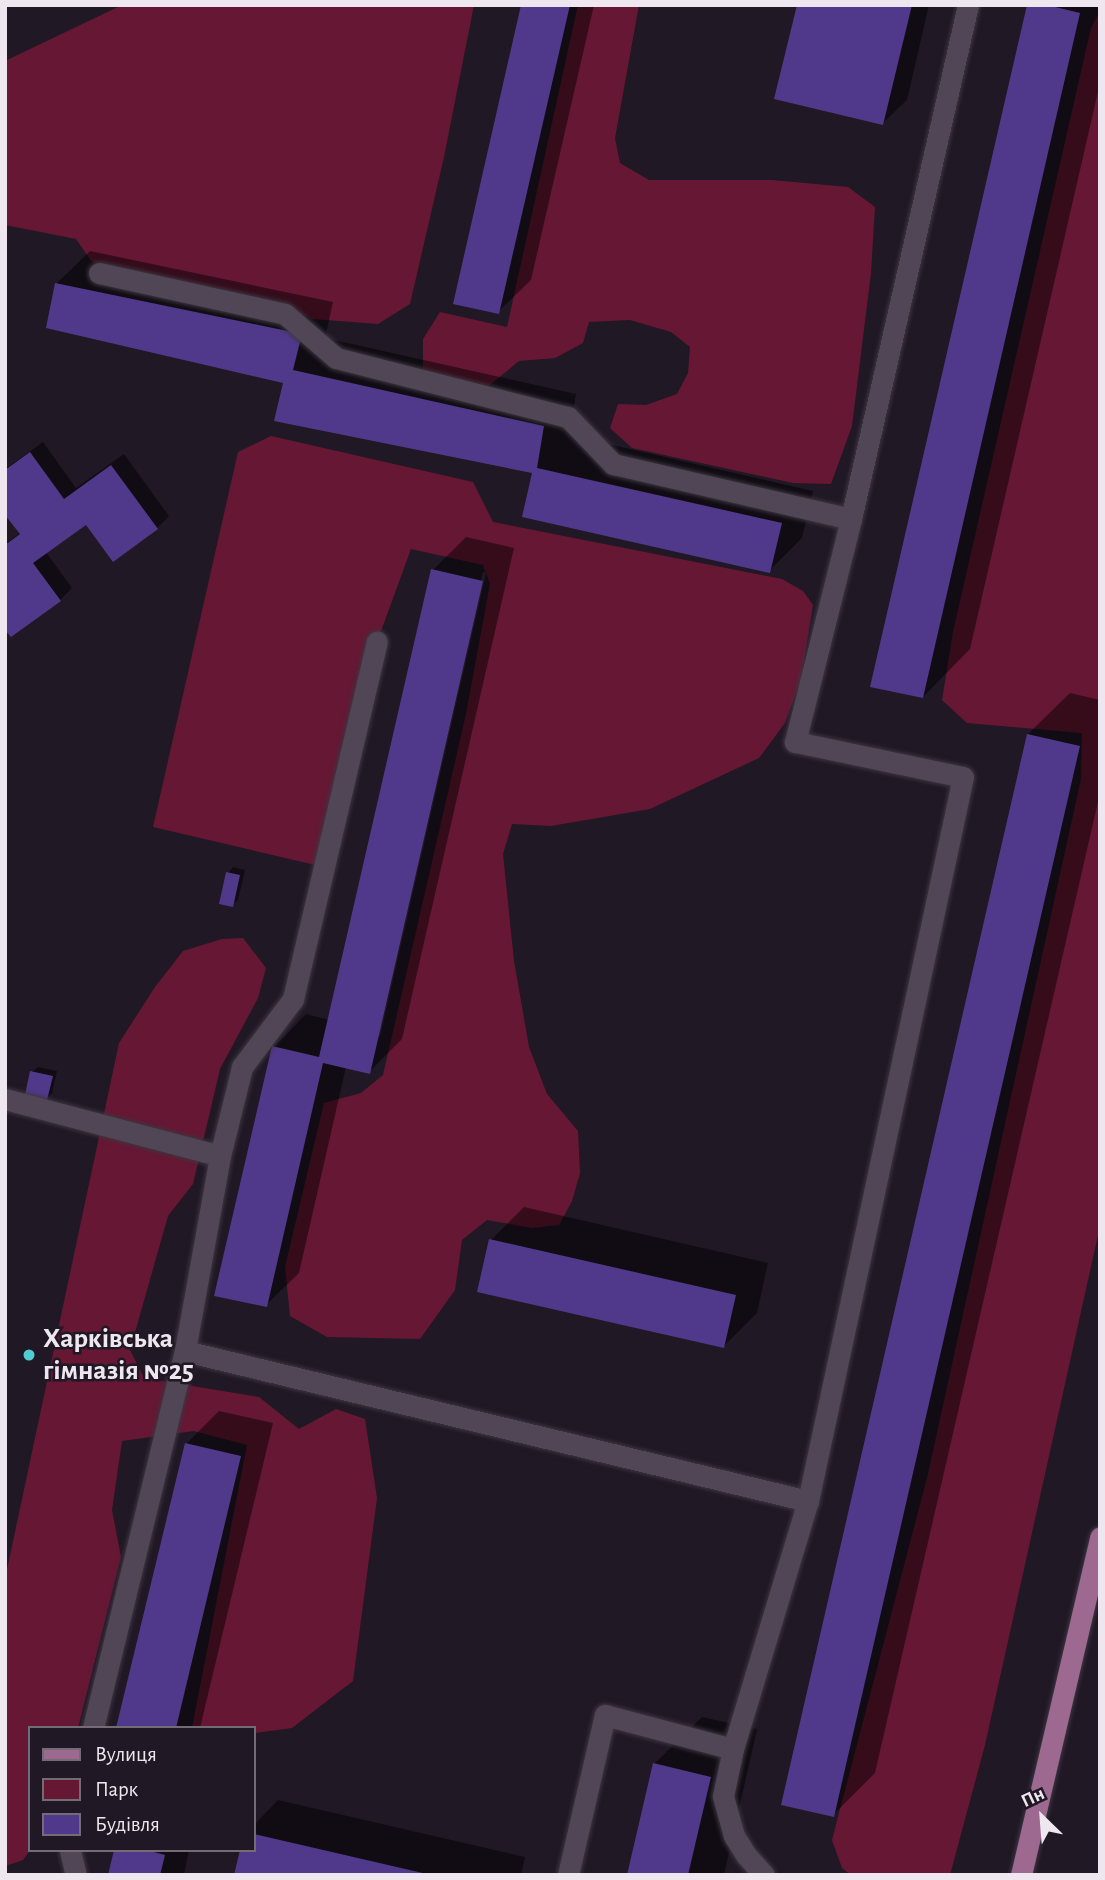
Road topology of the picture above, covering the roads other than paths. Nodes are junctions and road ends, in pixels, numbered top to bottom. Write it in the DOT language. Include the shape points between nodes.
graph roads {
  1 [pos="968,5"];
  2 [pos="99,273"];
  3 [pos="851,519"];
  4 [pos="377,642"];
  5 [pos="5,1099"];
  6 [pos="220,1156"];
  7 [pos="184,1351"];
  8 [pos="808,1502"];
  9 [pos="1100,1537"];
  10 [pos="93,1726"];
  11 [pos="733,1749"];
  12 [pos="70,1852"];
  13 [pos="76,1875"];
  14 [pos="568,1875"];
  15 [pos="764,1875"];
  16 [pos="1021,1875"];
  1 -- 3 [label="lane"];
  2 -- 3 [label="lane" via="285,314 336,358 568,417 613,464"];
  3 -- 8 [label="lane" via="795,742 963,777"];
  4 -- 6 [label="lane" via="293,999 242,1067"];
  5 -- 6 [label="lane"];
  6 -- 7 [label="lane"];
  7 -- 8 [label="lane"];
  7 -- 10 [label="lane"];
  8 -- 11 [label="lane"];
  9 -- 16 [label="main road"];
  11 -- 14 [label="lane" via="605,1715"];
  11 -- 15 [label="lane" via="723,1796 727,1814 734,1836"];
  12 -- 13 [label="lane"];
}
